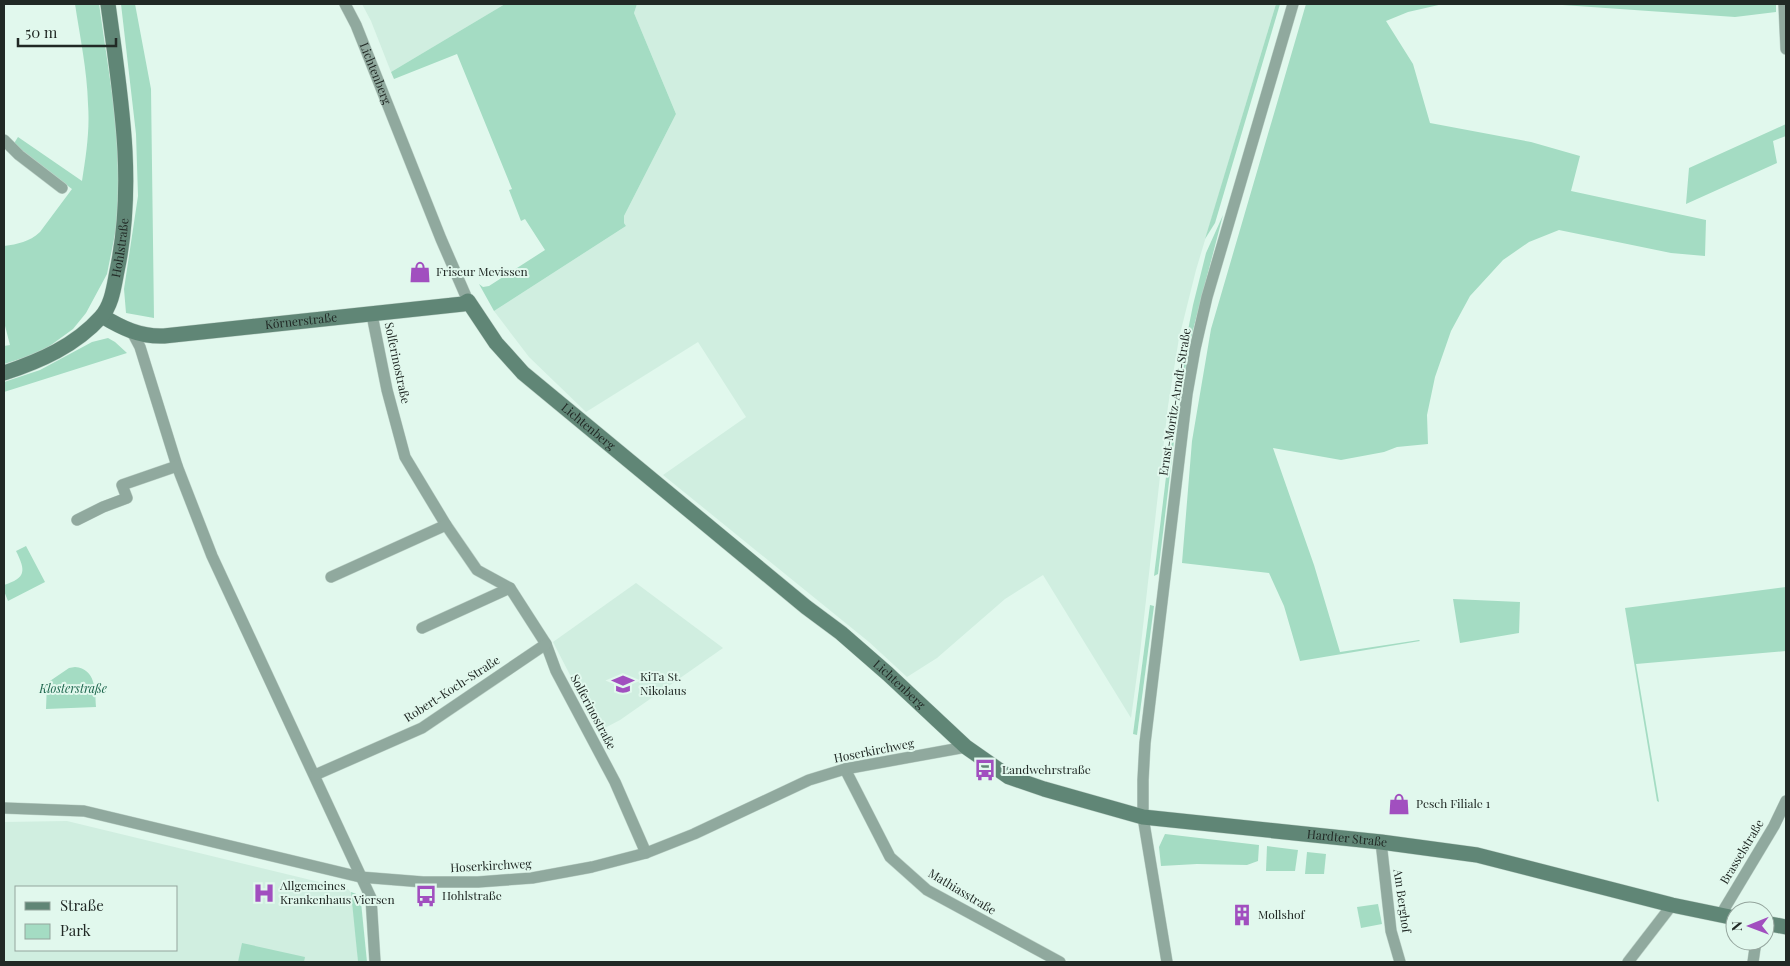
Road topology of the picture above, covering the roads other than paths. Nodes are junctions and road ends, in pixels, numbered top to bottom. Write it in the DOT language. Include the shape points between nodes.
graph roads {
  1 [pos="108,4"];
  2 [pos="345,4"];
  3 [pos="1294,4"];
  4 [pos="1784,4"];
  5 [pos="1786,49"];
  6 [pos="4,140"];
  7 [pos="62,188"];
  8 [pos="468,301"];
  9 [pos="372,315"];
  10 [pos="102,316"];
  11 [pos="132,332"];
  12 [pos="4,372"];
  13 [pos="178,466"];
  14 [pos="78,520"];
  15 [pos="446,524"];
  16 [pos="331,577"];
  17 [pos="510,588"];
  18 [pos="422,628"];
  19 [pos="546,644"];
  20 [pos="966,747"];
  21 [pos="845,769"];
  22 [pos="315,775"];
  23 [pos="1786,801"];
  24 [pos="4,808"];
  25 [pos="1143,817"];
  26 [pos="1381,842"];
  27 [pos="646,853"];
  28 [pos="360,877"];
  29 [pos="1736,901"];
  30 [pos="1672,906"];
  31 [pos="1725,916"];
  32 [pos="375,962"];
  33 [pos="1060,962"];
  34 [pos="1167,962"];
  35 [pos="1400,962"];
  36 [pos="1628,962"];
  1 -- 10 [label="main road, Hohlstraße" via="123,110 126,194 122,250 112,296"];
  2 -- 8 [label="street, Lichtenberg" via="440,240"];
  3 -- 25 [label="street, Ernst-Moritz-Arndt-Straße" via="1223,239 1195,349 1145,743"];
  4 -- 5 [label="street"];
  6 -- 7 [label="street"];
  8 -- 9 [label="main road, Körnerstraße"];
  8 -- 20 [label="main road, Lichtenberg" via="496,343 523,374 841,633"];
  9 -- 11 [label="main road, Körnerstraße" via="164,336"];
  9 -- 15 [label="street, Solferinostraße" via="405,456"];
  10 -- 11 [label="main road"];
  10 -- 12 [label="main road" via="68,346"];
  11 -- 13 [label="street" via="140,347"];
  13 -- 14 [label="street" via="122,485 127,498"];
  13 -- 22 [label="street" via="212,556"];
  15 -- 16 [label="street"];
  15 -- 17 [label="street, Solferinostraße" via="477,570"];
  17 -- 18 [label="street"];
  17 -- 19 [label="street, Solferinostraße"];
  19 -- 22 [label="street, Robert-Koch-Straße" via="422,728"];
  19 -- 27 [label="street, Solferinostraße" via="556,671 615,782"];
  20 -- 21 [label="street, Hoserkirchweg"];
  20 -- 25 [label="main road, Hardter Straße" via="1009,777"];
  21 -- 27 [label="street, Hoserkirchweg" via="809,780"];
  21 -- 33 [label="street, Mathiasstraße" via="890,857 927,890"];
  22 -- 28 [label="street"];
  23 -- 29 [label="street, Brasselstraße"];
  24 -- 28 [label="street, Hoserkirchweg" via="84,811"];
  25 -- 26 [label="main road, Hardter Straße"];
  25 -- 34 [label="street"];
  26 -- 30 [label="main road, Hardter Straße" via="1477,855"];
  26 -- 35 [label="street, Am Berghof" via="1391,931"];
  27 -- 28 [label="street, Hoserkirchweg" via="532,878 436,883"];
  28 -- 32 [label="street" via="371,898"];
  30 -- 31 [label="main road, Hardter Straße"];
  30 -- 36 [label="street"];
}
